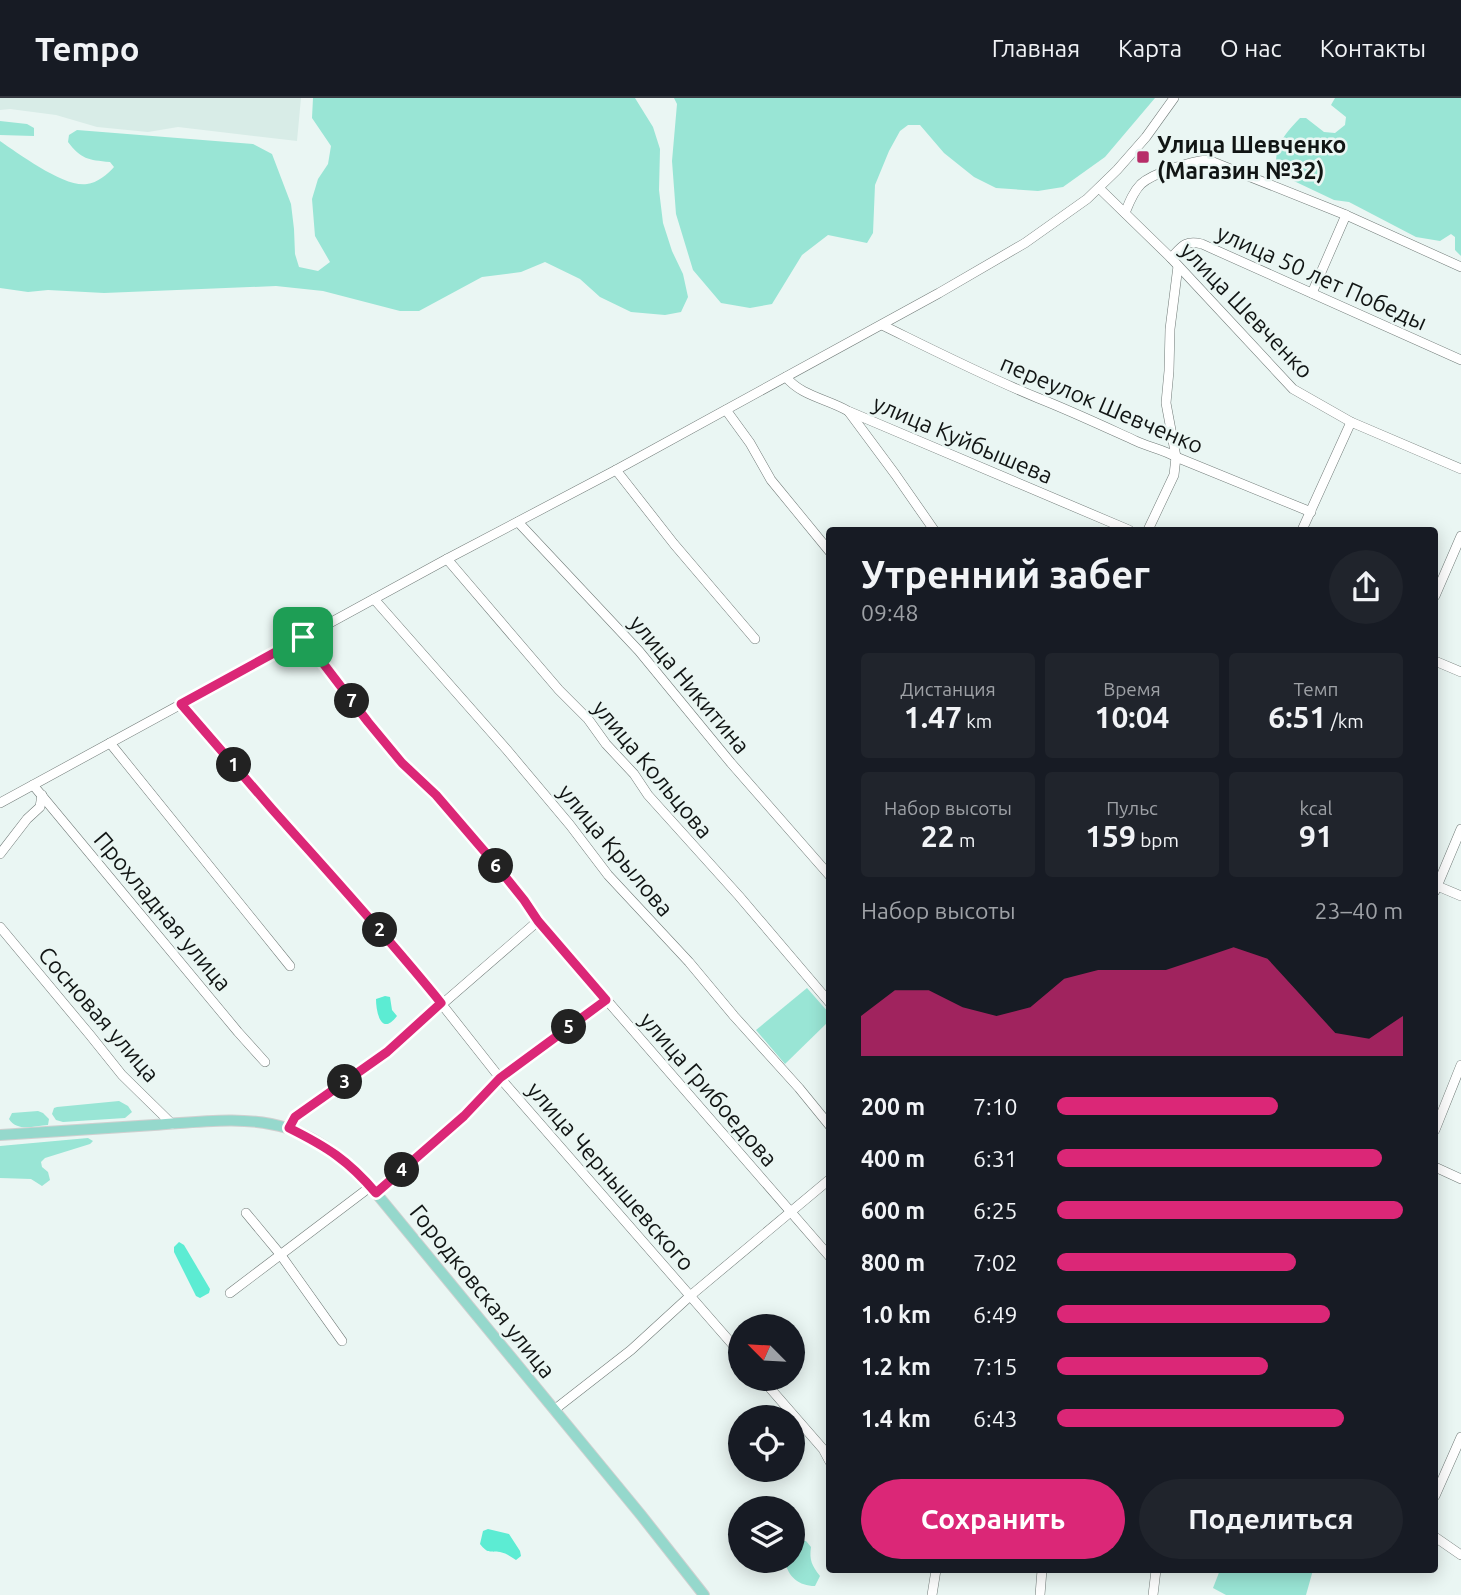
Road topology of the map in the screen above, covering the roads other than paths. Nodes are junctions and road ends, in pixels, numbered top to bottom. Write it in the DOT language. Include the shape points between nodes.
graph roads {
  1 [pos="1174,98"];
  2 [pos="1099,188"];
  3 [pos="1125,213"];
  4 [pos="1346,215"];
  5 [pos="1171,258"];
  6 [pos="1178,265"];
  7 [pos="1461,267"];
  8 [pos="1312,293"];
  9 [pos="882,324"];
  10 [pos="1461,360"];
  11 [pos="786,377"];
  12 [pos="726,410"];
  13 [pos="848,411"];
  14 [pos="1351,422"];
  15 [pos="1176,457"];
  16 [pos="1461,469"];
  17 [pos="616,470"];
  18 [pos="1311,512"];
  19 [pos="518,522"];
  20 [pos="932,527"];
  21 [pos="1122,527"];
  22 [pos="1149,527"];
  23 [pos="1304,527"];
  24 [pos="1461,536"];
  25 [pos="826,547"];
  26 [pos="447,559"];
  27 [pos="1438,589"];
  28 [pos="374,599"];
  29 [pos="303,637"];
  30 [pos="755,639"];
  31 [pos="1438,662"];
  32 [pos="1461,672"];
  33 [pos="181,704"];
  34 [pos="110,743"];
  35 [pos="33,785"];
  36 [pos="42,795"];
  37 [pos="0,803"];
  38 [pos="1461,828"];
  39 [pos="0,853"];
  40 [pos="826,871"];
  41 [pos="1438,882"];
  42 [pos="1438,888"];
  43 [pos="1461,896"];
  44 [pos="538,921"];
  45 [pos="0,928"];
  46 [pos="290,966"];
  47 [pos="826,998"];
  48 [pos="606,1000"];
  49 [pos="441,1003"];
  50 [pos="265,1062"];
  51 [pos="1461,1065"];
  52 [pos="500,1078"];
  53 [pos="826,1121"];
  54 [pos="1438,1122"];
  55 [pos="172,1124"];
  56 [pos="289,1128"];
  57 [pos="0,1135"];
  58 [pos="1438,1168"];
  59 [pos="1461,1179"];
  60 [pos="826,1182"];
  61 [pos="373,1190"];
  62 [pos="246,1213"];
  63 [pos="791,1213"];
  64 [pos="826,1252"];
  65 [pos="280,1254"];
  66 [pos="230,1293"];
  67 [pos="690,1296"];
  68 [pos="728,1339"];
  69 [pos="342,1341"];
  70 [pos="772,1391"];
  71 [pos="554,1410"];
  72 [pos="1461,1437"];
  73 [pos="826,1455"];
  74 [pos="1438,1489"];
  75 [pos="1438,1539"];
  76 [pos="1461,1555"];
  77 [pos="936,1573"];
  78 [pos="1042,1573"];
  79 [pos="1156,1573"];
  80 [pos="704,1595"];
  81 [pos="932,1595"];
  82 [pos="1040,1595"];
  83 [pos="1153,1595"];
  1 -- 2 [label="street"];
  2 -- 3 [label="street, улица Шевченко"];
  2 -- 9 [label="street" via="1025,243"];
  3 -- 4 [label="street" via="1142,183 1208,160"];
  3 -- 5 [label="street, улица Шевченко"];
  4 -- 7 [label="street"];
  4 -- 8 [label="street"];
  5 -- 6 [label="street, улица Шевченко"];
  5 -- 8 [label="street, улица 50 лет Победы" via="1187,243 1202,244"];
  6 -- 14 [label="street, улица Шевченко" via="1293,389"];
  6 -- 15 [label="street" via="1167,403"];
  8 -- 10 [label="street, улица 50 лет Победы"];
  9 -- 11 [label="street"];
  9 -- 15 [label="street, переулок Шевченко" via="971,369"];
  11 -- 12 [label="street"];
  11 -- 13 [label="street, улица Куйбышева" via="807,393"];
  12 -- 17 [label="street"];
  12 -- 25 [label="street" via="771,480"];
  13 -- 20 [label="street"];
  13 -- 21 [label="street, улица Куйбышева"];
  14 -- 16 [label="street, улица Шевченко"];
  14 -- 18 [label="street"];
  15 -- 18 [label="street, переулок Шевченко"];
  15 -- 22 [label="street" via="1174,475"];
  17 -- 19 [label="street"];
  17 -- 30 [label="street"];
  18 -- 23 [label="street"];
  19 -- 26 [label="street"];
  19 -- 40 [label="street, улица Никитина" via="639,651"];
  24 -- 27 [label="street"];
  26 -- 28 [label="street"];
  26 -- 47 [label="street, улица Кольцова"];
  28 -- 29 [label="street"];
  28 -- 53 [label="street, улица Крылова" via="507,750 608,875"];
  29 -- 33 [label="street"];
  29 -- 44 [label="street, улица Грибоедова" via="368,722 491,859"];
  31 -- 32 [label="street"];
  33 -- 34 [label="street"];
  33 -- 49 [label="street, улица Чернышевского"];
  34 -- 35 [label="street"];
  34 -- 46 [label="street"];
  35 -- 36 [label="street, Прохладная улица"];
  35 -- 37 [label="street"];
  36 -- 39 [label="street" via="40,807"];
  36 -- 50 [label="street, Прохладная улица"];
  38 -- 41 [label="street"];
  42 -- 43 [label="street"];
  44 -- 48 [label="street, улица Грибоедова"];
  44 -- 49 [label="street"];
  45 -- 55 [label="street, Сосновая улица" via="122,1075"];
  48 -- 52 [label="street"];
  48 -- 63 [label="street, улица Грибоедова"];
  49 -- 52 [label="street, улица Чернышевского"];
  49 -- 56 [label="street" via="387,1052 295,1117"];
  51 -- 54 [label="street"];
  52 -- 61 [label="street" via="464,1116"];
  52 -- 67 [label="street, улица Чернышевского"];
  55 -- 56 [label="main road, Городковская улица" via="254,1121"];
  55 -- 57 [label="main road, Городковская улица"];
  56 -- 61 [label="main road, Городковская улица" via="346,1161"];
  58 -- 59 [label="street"];
  60 -- 63 [label="street"];
  61 -- 65 [label="street"];
  61 -- 71 [label="main road, Городковская улица"];
  62 -- 65 [label="street"];
  63 -- 64 [label="street, улица Грибоедова"];
  63 -- 67 [label="street"];
  65 -- 66 [label="street"];
  65 -- 69 [label="street"];
  67 -- 68 [label="street, улица Чернышевского"];
  67 -- 71 [label="street"];
  70 -- 73 [label="street"];
  71 -- 80 [label="main road, Городковская улица"];
  72 -- 74 [label="street"];
  75 -- 76 [label="street"];
  77 -- 81 [label="street"];
  78 -- 82 [label="street"];
  79 -- 83 [label="street"];
}
